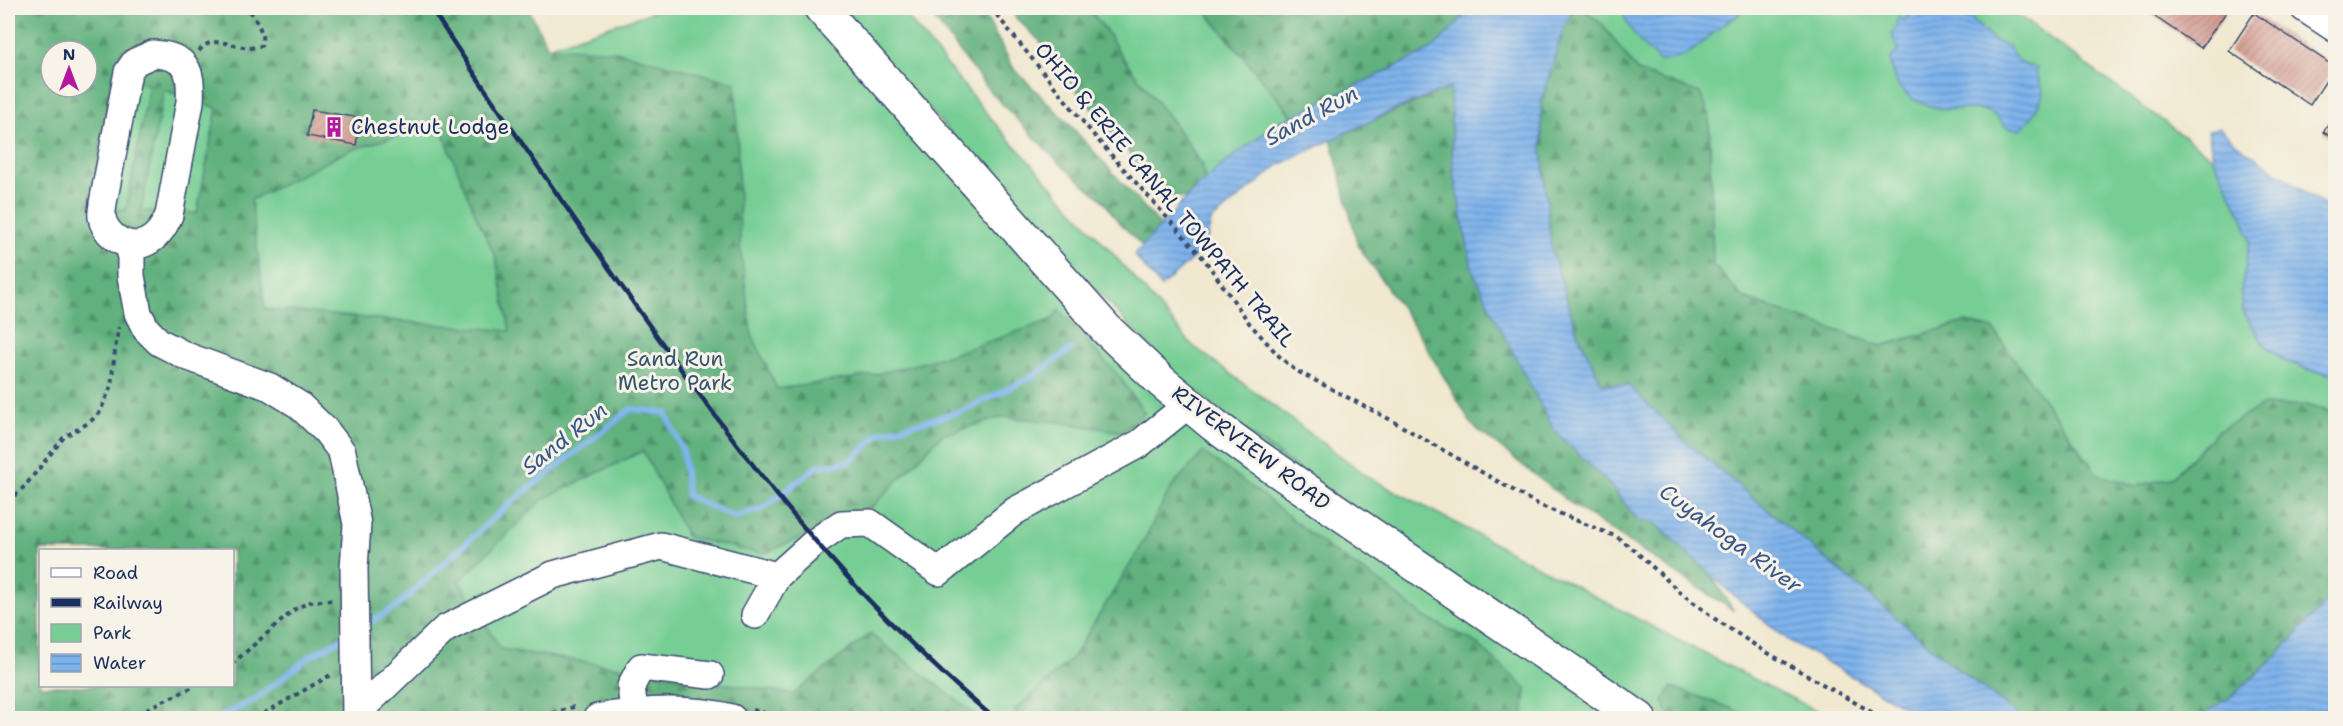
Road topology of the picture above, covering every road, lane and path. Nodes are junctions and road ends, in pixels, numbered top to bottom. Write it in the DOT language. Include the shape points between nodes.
graph roads {
  1 [pos="248,8"];
  2 [pos="821,8"];
  3 [pos="991,8"];
  4 [pos="2304,8"];
  5 [pos="2336,29"];
  6 [pos="188,70"];
  7 [pos="131,246"];
  8 [pos="138,313"];
  9 [pos="1189,404"];
  10 [pos="8,502"];
  11 [pos="777,576"];
  12 [pos="356,603"];
  13 [pos="755,615"];
  14 [pos="356,661"];
  15 [pos="234,662"];
  16 [pos="710,675"];
  17 [pos="193,687"];
  18 [pos="634,712"];
  19 [pos="356,716"];
  20 [pos="131,718"];
  21 [pos="256,718"];
  22 [pos="597,718"];
  23 [pos="732,718"];
  24 [pos="1639,718"];
  25 [pos="1882,718"];
  1 -- 6 [label="path" via="261,32 261,46 209,43 196,54"];
  2 -- 9 [label="main road, RIVERVIEW ROAD" via="1106,329"];
  3 -- 25 [label="path, OHIO & ERIE CANAL TOWPATH TRAIL" via="1097,139 1204,259 1250,324 1295,370 1539,505 1617,537 1715,620"];
  4 -- 5 [label="street"];
  6 -- 7 [label="street" via="190,102 169,215 158,236"];
  6 -- 7 [label="street" via="179,59 153,54 135,62 128,72 102,217 108,232"];
  7 -- 8 [label="street" via="131,276"];
  8 -- 10 [label="path" via="120,325 111,386 100,412 64,437"];
  8 -- 12 [label="street" via="159,342 270,387 299,405 342,452 357,524"];
  9 -- 11 [label="street" via="1139,444 1015,511 939,572 870,523 841,524"];
  9 -- 24 [label="main road, RIVERVIEW ROAD" via="1255,455"];
  11 -- 13 [label="street"];
  11 -- 19 [label="street" via="661,546 553,575 445,629"];
  12 -- 14 [label="street"];
  12 -- 15 [label="path" via="310,602 295,609"];
  14 -- 19 [label="street"];
  14 -- 21 [label="path"];
  16 -- 18 [label="street" via="641,667 631,686"];
  17 -- 20 [label="path"];
  18 -- 22 [label="street"];
  18 -- 23 [label="street" via="693,711"];
}
